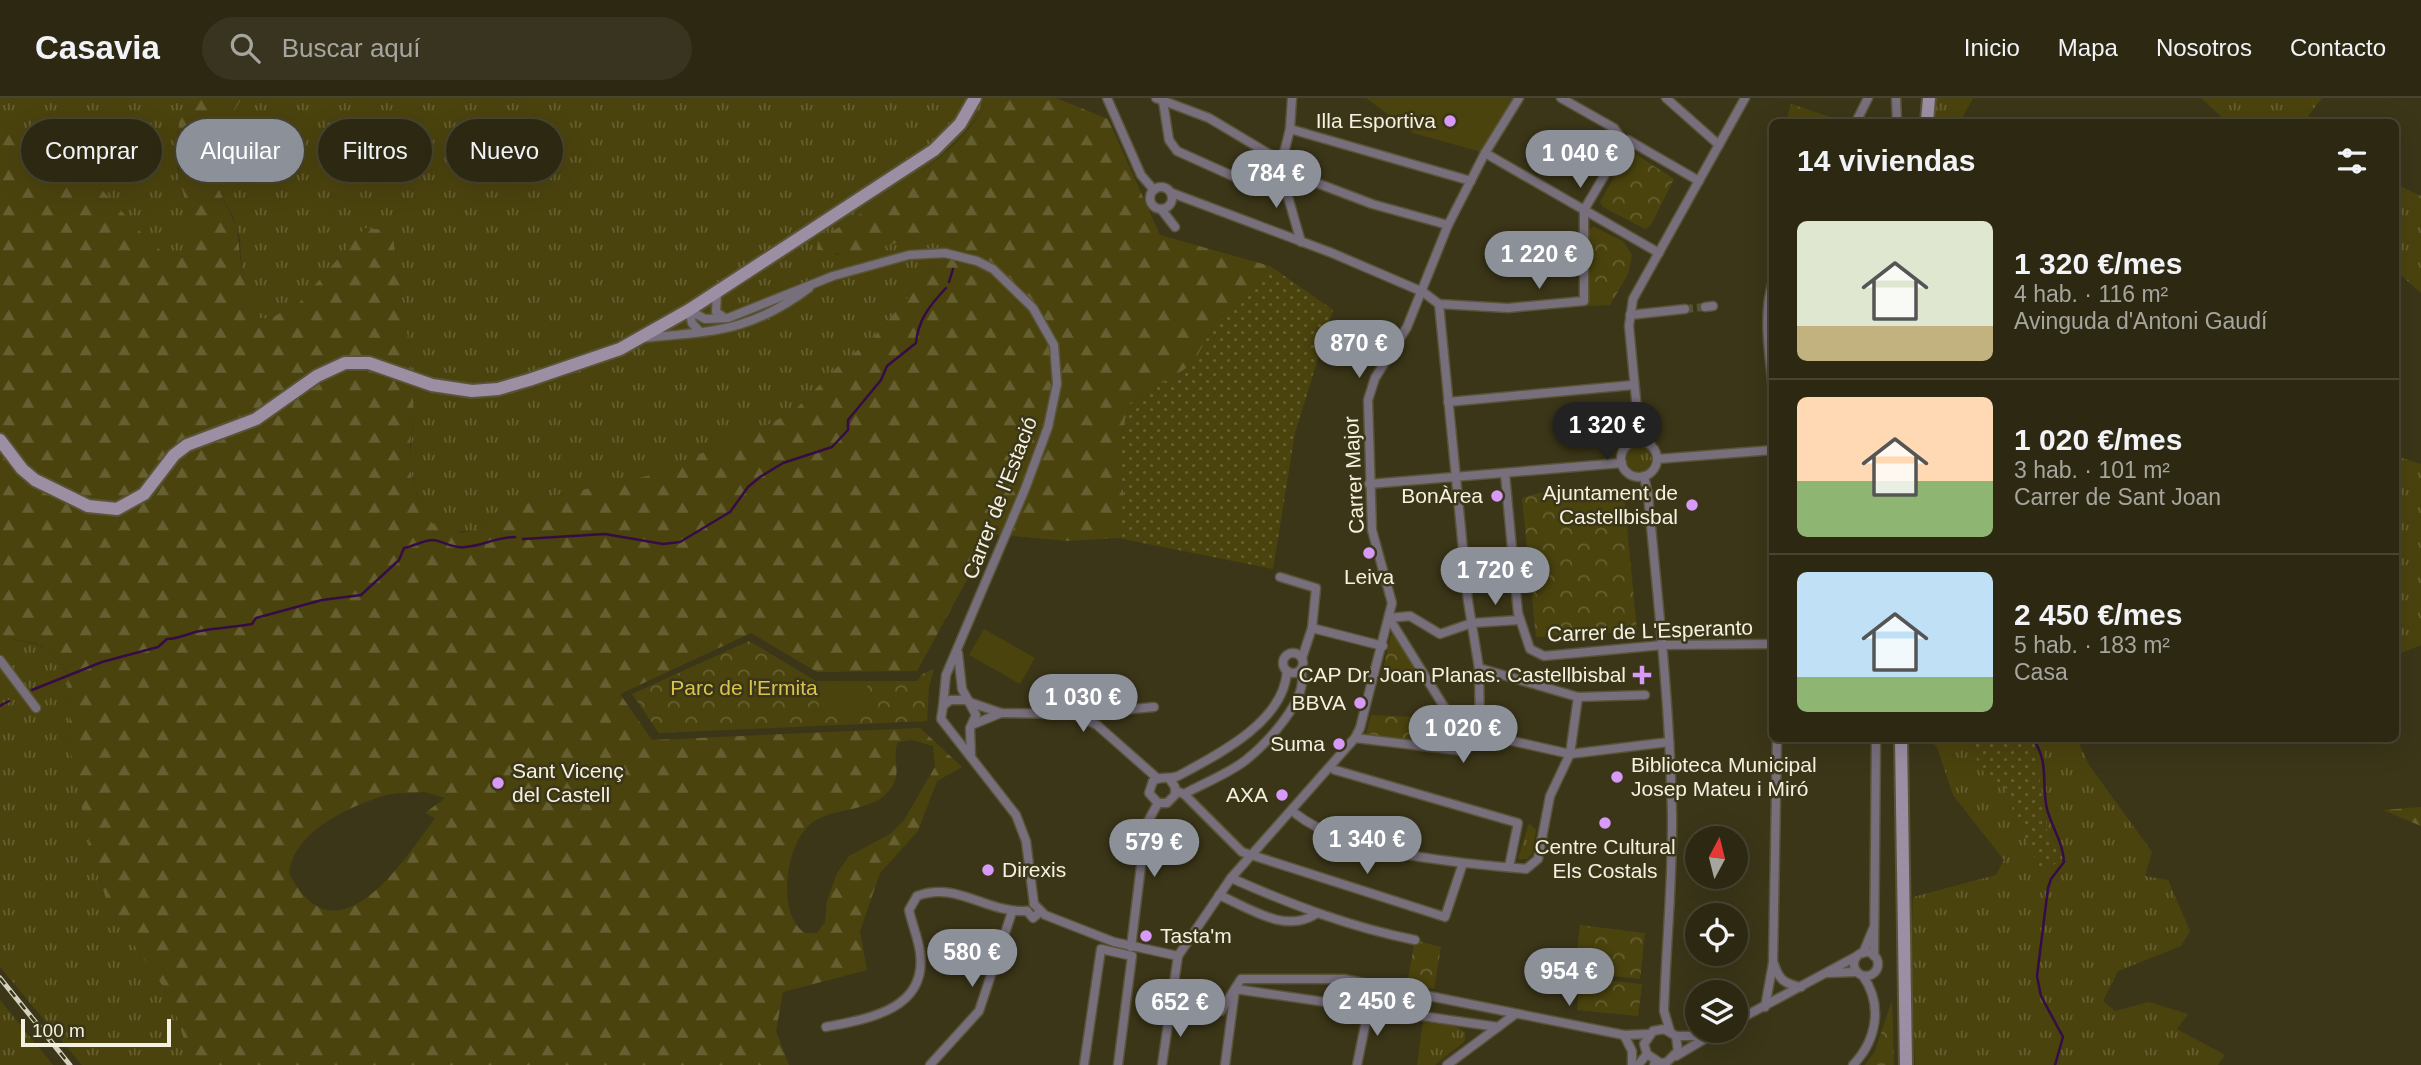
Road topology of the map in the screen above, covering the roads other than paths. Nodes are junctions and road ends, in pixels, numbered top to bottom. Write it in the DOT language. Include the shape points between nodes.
graph roads {
  1 [pos="975,98"];
  2 [pos="1107,98"];
  3 [pos="1292,98"];
  4 [pos="1519,98"];
  5 [pos="1561,98"];
  6 [pos="1666,98"];
  7 [pos="1745,98"];
  8 [pos="1868,98"];
  9 [pos="1896,98"];
  10 [pos="1929,98"];
  11 [pos="1159,99"];
  12 [pos="1858,119"];
  13 [pos="1897,119"];
  14 [pos="1927,119"];
  15 [pos="1290,129"];
  16 [pos="1624,142"];
  17 [pos="1719,145"];
  18 [pos="1485,153"];
  19 [pos="1280,165"];
  20 [pos="1471,181"];
  21 [pos="1699,181"];
  22 [pos="1154,190"];
  23 [pos="1172,193"];
  24 [pos="1160,209"];
  25 [pos="1584,210"];
  26 [pos="1448,225"];
  27 [pos="1175,227"];
  28 [pos="1301,242"];
  29 [pos="1659,253"];
  30 [pos="814,284"];
  31 [pos="1423,292"];
  32 [pos="717,293"];
  33 [pos="1769,294"];
  34 [pos="1438,304"];
  35 [pos="1685,309"];
  36 [pos="689,310"];
  37 [pos="1630,315"];
  38 [pos="728,318"];
  39 [pos="700,332"];
  40 [pos="643,338"];
  41 [pos="1769,346"];
  42 [pos="1633,385"];
  43 [pos="1448,402"];
  44 [pos="0,440"];
  45 [pos="1640,441"];
  46 [pos="1769,450"];
  47 [pos="1657,459"];
  48 [pos="1622,463"];
  49 [pos="1505,474"];
  50 [pos="1644,476"];
  51 [pos="1456,478"];
  52 [pos="1369,484"];
  53 [pos="1280,577"];
  54 [pos="1389,618"];
  55 [pos="1519,620"];
  56 [pos="1472,623"];
  57 [pos="1312,628"];
  58 [pos="1663,645"];
  59 [pos="1769,645"];
  60 [pos="1383,646"];
  61 [pos="958,650"];
  62 [pos="1302,658"];
  63 [pos="0,660"];
  64 [pos="1479,667"];
  65 [pos="1287,671"];
  66 [pos="1300,671"];
  67 [pos="1645,695"];
  68 [pos="1578,697"];
  69 [pos="969,701"];
  70 [pos="943,706"];
  71 [pos="36,708"];
  72 [pos="1154,708"];
  73 [pos="1001,713"];
  74 [pos="1074,714"];
  75 [pos="972,726"];
  76 [pos="951,732"];
  77 [pos="1480,732"];
  78 [pos="1355,738"];
  79 [pos="1669,742"];
  80 [pos="1777,742"];
  81 [pos="1876,742"];
  82 [pos="1901,742"];
  83 [pos="1570,754"];
  84 [pos="971,759"];
  85 [pos="1335,770"];
  86 [pos="1157,778"];
  87 [pos="1169,778"];
  88 [pos="1180,792"];
  89 [pos="1158,803"];
  90 [pos="1296,814"];
  91 [pos="1251,855"];
  92 [pos="1463,863"];
  93 [pos="1509,867"];
  94 [pos="1231,878"];
  95 [pos="1219,895"];
  96 [pos="1034,905"];
  97 [pos="1027,911"];
  98 [pos="1012,912"];
  99 [pos="1040,912"];
  100 [pos="1316,914"];
  101 [pos="1875,923"];
  102 [pos="1415,940"];
  103 [pos="1131,951"];
  104 [pos="1860,955"];
  105 [pos="1178,956"];
  106 [pos="1874,956"];
  107 [pos="1773,963"];
  108 [pos="1827,973"];
  109 [pos="1860,974"];
  110 [pos="1801,987"];
  111 [pos="1235,989"];
  112 [pos="1171,1003"];
  113 [pos="1369,1006"];
  114 [pos="1765,1007"];
  115 [pos="1495,1008"];
  116 [pos="1664,1011"];
  117 [pos="1514,1015"];
  118 [pos="1748,1015"];
  119 [pos="1501,1025"];
  120 [pos="826,1027"];
  121 [pos="1653,1031"];
  122 [pos="1673,1034"];
  123 [pos="1624,1035"];
  124 [pos="1685,1035"];
  125 [pos="1698,1043"];
  126 [pos="1646,1052"];
  127 [pos="1674,1058"];
  128 [pos="1657,1064"];
  129 [pos="930,1065"];
  130 [pos="1084,1065"];
  131 [pos="1118,1065"];
  132 [pos="1162,1065"];
  133 [pos="1225,1065"];
  134 [pos="1357,1065"];
  135 [pos="1447,1065"];
  136 [pos="1632,1065"];
  137 [pos="1638,1065"];
  138 [pos="1853,1065"];
  139 [pos="1906,1065"];
  1 -- 32 [label="street" via="960,124 934,150"];
  2 -- 22 [label="street" via="1141,175"];
  3 -- 15 [label="street"];
  4 -- 18 [label="street, Carrer Major"];
  5 -- 16 [label="street" via="1614,128"];
  6 -- 17 [label="street"];
  7 -- 17 [label="street"];
  8 -- 12 [label="street"];
  9 -- 13 [label="street"];
  10 -- 14 [label="street"];
  11 -- 19 [label="street" via="1209,118"];
  11 -- 19 [label="street" via="1169,140 1177,151 1237,178"];
  15 -- 19 [label="street"];
  15 -- 20 [label="street"];
  16 -- 21 [label="street" via="1628,140"];
  16 -- 25 [label="street"];
  17 -- 21 [label="street"];
  18 -- 20 [label="street, Carrer Major"];
  18 -- 25 [label="street"];
  19 -- 26 [label="street" via="1372,204"];
  19 -- 28 [label="street"];
  20 -- 26 [label="street, Carrer Major"];
  21 -- 29 [label="street"];
  22 -- 23 [label="street" via="1164,187"];
  22 -- 24 [label="street" via="1151,202"];
  23 -- 24 [label="street" via="1169,206"];
  23 -- 28 [label="street"];
  24 -- 27 [label="street"];
  25 -- 29 [label="street"];
  25 -- 34 [label="street" via="1584,301 1508,308"];
  26 -- 31 [label="street, Carrer Major"];
  28 -- 31 [label="street"];
  29 -- 37 [label="street" via="1633,299"];
  30 -- 38 [label="street, Carrer de l'Estació"];
  30 -- 39 [label="street, Carrer de l'Estació" via="749,324"];
  30 -- 61 [label="street, Carrer de l'Estació" via="909,254 945,253 977,261 993,269 1032,308 1054,345 1057,384 1048,427"];
  31 -- 34 [label="street"];
  31 -- 52 [label="street, Carrer Major" via="1370,390 1366,413"];
  32 -- 36 [label="street"];
  32 -- 38 [label="street" via="716,312"];
  33 -- 41 [label="street"];
  34 -- 43 [label="street"];
  35 -- 37 [label="street"];
  36 -- 38 [label="street, Carrer de l'Estació" via="705,319"];
  36 -- 39 [label="street"];
  36 -- 40 [label="street"];
  37 -- 42 [label="street"];
  39 -- 40 [label="street, Carrer de l'Estació"];
  40 -- 44 [label="street" via="528,380 472,391 432,385 369,363 345,363 317,376 256,419 187,445 144,494 117,509 88,506 36,480"];
  42 -- 43 [label="street"];
  42 -- 45 [label="street"];
  43 -- 51 [label="street"];
  45 -- 47 [label="street" via="1650,444"];
  45 -- 48 [label="street" via="1625,448"];
  46 -- 47 [label="street"];
  47 -- 50 [label="street" via="1654,470"];
  48 -- 49 [label="street"];
  48 -- 50 [label="street" via="1632,476"];
  49 -- 51 [label="street"];
  49 -- 55 [label="street"];
  50 -- 58 [label="street"];
  51 -- 52 [label="street"];
  51 -- 56 [label="street"];
  52 -- 54 [label="street, Carrer Major" via="1372,530 1392,603"];
  53 -- 57 [label="street" via="1316,588"];
  54 -- 56 [label="street" via="1410,616 1440,634"];
  54 -- 60 [label="street, Carrer Major"];
  54 -- 77 [label="street" via="1451,718 1468,731"];
  55 -- 56 [label="street"];
  55 -- 58 [label="street, Carrer de L'Esperanto" via="1530,649 1544,656"];
  56 -- 64 [label="street"];
  57 -- 60 [label="street"];
  57 -- 62 [label="street"];
  58 -- 59 [label="street, Carrer de L'Esperanto"];
  58 -- 79 [label="street"];
  60 -- 78 [label="street, Carrer Major"];
  61 -- 69 [label="street, Carrer de l'Estació" via="962,689"];
  61 -- 70 [label="street, Carrer de l'Estació" via="946,675"];
  62 -- 65 [label="street" via="1296,653 1287,655 1283,664"];
  62 -- 66 [label="street"];
  63 -- 71 [label="street"];
  64 -- 68 [label="street"];
  64 -- 77 [label="street"];
  65 -- 66 [label="street"];
  65 -- 87 [label="street" via="1286,684 1272,708 1237,744"];
  66 -- 88 [label="street" via="1304,683 1298,701 1247,760"];
  67 -- 68 [label="street"];
  68 -- 83 [label="street"];
  69 -- 70 [label="street" via="959,698"];
  69 -- 73 [label="street"];
  69 -- 75 [label="street, Carrer de l'Estació" via="976,715"];
  70 -- 76 [label="street, Carrer de l'Estació" via="941,719"];
  72 -- 74 [label="street"];
  73 -- 74 [label="street"];
  73 -- 75 [label="street"];
  74 -- 86 [label="street" via="1097,725"];
  75 -- 76 [label="street" via="961,733"];
  75 -- 84 [label="street, Carrer de l'Estació"];
  76 -- 84 [label="street, Carrer de l'Estació"];
  77 -- 78 [label="street" via="1464,751"];
  77 -- 83 [label="street"];
  78 -- 91 [label="street, Carrer Major"];
  79 -- 83 [label="street"];
  79 -- 116 [label="street" via="1672,814"];
  80 -- 107 [label="street"];
  81 -- 101 [label="street"];
  82 -- 139 [label="street"];
  83 -- 93 [label="street" via="1550,796 1538,859 1526,869"];
  84 -- 96 [label="street, Carrer de l'Estació" via="1016,815 1026,841"];
  85 -- 93 [label="street" via="1518,823"];
  86 -- 87 [label="street"];
  86 -- 89 [label="street" via="1150,793"];
  87 -- 88 [label="street"];
  88 -- 89 [label="street" via="1170,801"];
  88 -- 91 [label="street" via="1242,852"];
  89 -- 103 [label="street" via="1146,825"];
  90 -- 92 [label="street" via="1323,830 1389,851"];
  91 -- 92 [label="street" via="1445,917"];
  91 -- 94 [label="street, Carrer Major"];
  92 -- 93 [label="street"];
  94 -- 95 [label="street, Carrer Major"];
  94 -- 100 [label="street"];
  95 -- 100 [label="street" via="1284,923"];
  95 -- 105 [label="street, Carrer Major"];
  96 -- 97 [label="street"];
  96 -- 99 [label="street"];
  97 -- 98 [label="street"];
  97 -- 99 [label="street" via="1032,918"];
  98 -- 120 [label="street" via="936,889 917,896 909,910 920,953 919,977 904,1002 882,1015"];
  98 -- 129 [label="street" via="979,1011"];
  99 -- 103 [label="street"];
  100 -- 102 [label="street"];
  101 -- 104 [label="street"];
  101 -- 106 [label="street"];
  103 -- 105 [label="street"];
  103 -- 130 [label="street" via="1101,950"];
  103 -- 131 [label="street"];
  104 -- 106 [label="street"];
  104 -- 108 [label="street"];
  104 -- 109 [label="street" via="1854,966"];
  105 -- 112 [label="street"];
  106 -- 109 [label="street" via="1876,970"];
  107 -- 110 [label="street" via="1787,985"];
  107 -- 114 [label="street"];
  108 -- 109 [label="street"];
  108 -- 110 [label="street"];
  109 -- 138 [label="street" via="1874,997 1874,1029 1867,1049"];
  110 -- 114 [label="street"];
  111 -- 112 [label="street" via="1221,1011"];
  111 -- 113 [label="street"];
  111 -- 115 [label="street" via="1248,977 1331,978"];
  111 -- 133 [label="street"];
  112 -- 132 [label="street"];
  113 -- 119 [label="street"];
  113 -- 134 [label="street"];
  114 -- 118 [label="street"];
  115 -- 117 [label="street"];
  115 -- 119 [label="street"];
  116 -- 121 [label="street"];
  116 -- 122 [label="street"];
  117 -- 119 [label="street"];
  117 -- 123 [label="street"];
  119 -- 135 [label="street"];
  121 -- 122 [label="street"];
  121 -- 123 [label="street"];
  121 -- 126 [label="street"];
  122 -- 124 [label="street"];
  122 -- 127 [label="street" via="1678,1051"];
  123 -- 126 [label="street"];
  123 -- 136 [label="street" via="1632,1051"];
  125 -- 127 [label="street"];
  126 -- 128 [label="street"];
  126 -- 137 [label="street"];
  127 -- 128 [label="street"];
}
